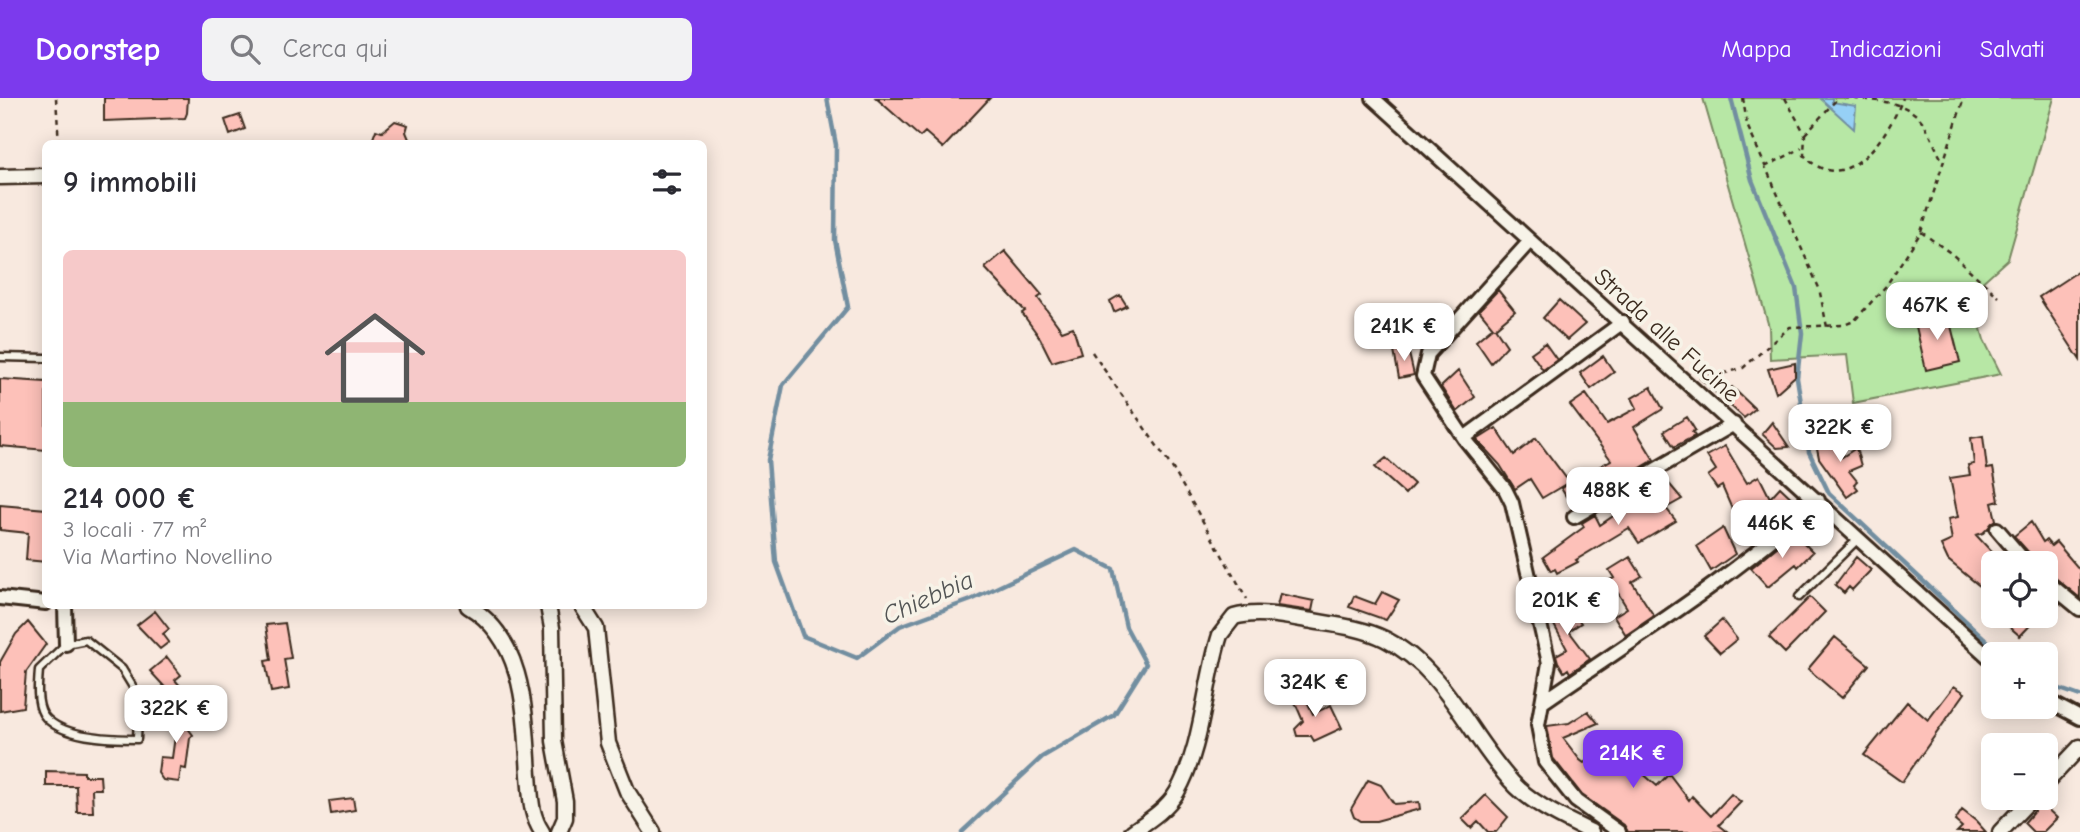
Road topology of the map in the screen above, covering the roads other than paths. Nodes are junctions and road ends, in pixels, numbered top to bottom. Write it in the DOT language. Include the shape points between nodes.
graph roads {
  1 [pos="1373,98"];
  2 [pos="42,176"];
  3 [pos="0,177"];
  4 [pos="1530,241"];
  5 [pos="1623,322"];
  6 [pos="0,357"];
  7 [pos="42,358"];
  8 [pos="1734,424"];
  9 [pos="1464,438"];
  10 [pos="1818,500"];
  11 [pos="1574,517"];
  12 [pos="1997,529"];
  13 [pos="1859,538"];
  14 [pos="2016,551"];
  15 [pos="2058,591"];
  16 [pos="1799,597"];
  17 [pos="0,598"];
  18 [pos="42,603"];
  19 [pos="65,609"];
  20 [pos="473,609"];
  21 [pos="549,609"];
  22 [pos="584,609"];
  23 [pos="2080,609"];
  24 [pos="66,644"];
  25 [pos="1981,650"];
  26 [pos="1543,702"];
  27 [pos="2058,706"];
  28 [pos="2080,718"];
  29 [pos="2080,747"];
  30 [pos="2058,770"];
  31 [pos="2021,810"];
  32 [pos="542,832"];
  33 [pos="559,832"];
  34 [pos="653,832"];
  35 [pos="1132,832"];
  36 [pos="1591,832"];
  37 [pos="1619,832"];
  38 [pos="2000,832"];
  1 -- 4 [label="street, Strada alle Fucine"];
  2 -- 3 [label="street"];
  4 -- 5 [label="street, Strada alle Fucine"];
  4 -- 9 [label="street" via="1428,354 1423,366 1423,376"];
  5 -- 8 [label="street, Strada alle Fucine"];
  5 -- 9 [label="street"];
  6 -- 7 [label="lane"];
  8 -- 10 [label="street, Strada alle Fucine"];
  8 -- 11 [label="street"];
  9 -- 26 [label="street" via="1512,503 1549,663"];
  10 -- 13 [label="street, Strada alle Fucine"];
  10 -- 26 [label="street" via="1729,575"];
  12 -- 14 [label="street"];
  13 -- 16 [label="lane"];
  13 -- 25 [label="street, Strada alle Fucine"];
  15 -- 23 [label="street"];
  17 -- 18 [label="street"];
  19 -- 24 [label="street"];
  20 -- 32 [label="street" via="487,617 504,638 515,663 525,720 532,814"];
  21 -- 33 [label="street" via="554,741 565,801"];
  22 -- 34 [label="street" via="596,628 608,743 627,791"];
  24 -- 24 [label="lane" via="86,640 122,669 139,697 137,739 67,731 43,714 39,670"];
  26 -- 37 [label="street" via="1538,725 1545,762 1576,801"];
  27 -- 28 [label="street"];
  29 -- 30 [label="street"];
  31 -- 38 [label="street"];
  35 -- 36 [label="street" via="1176,794 1187,768 1220,635 1234,617 1256,614 1352,627 1384,638 1414,657 1451,697 1512,783"];
}
